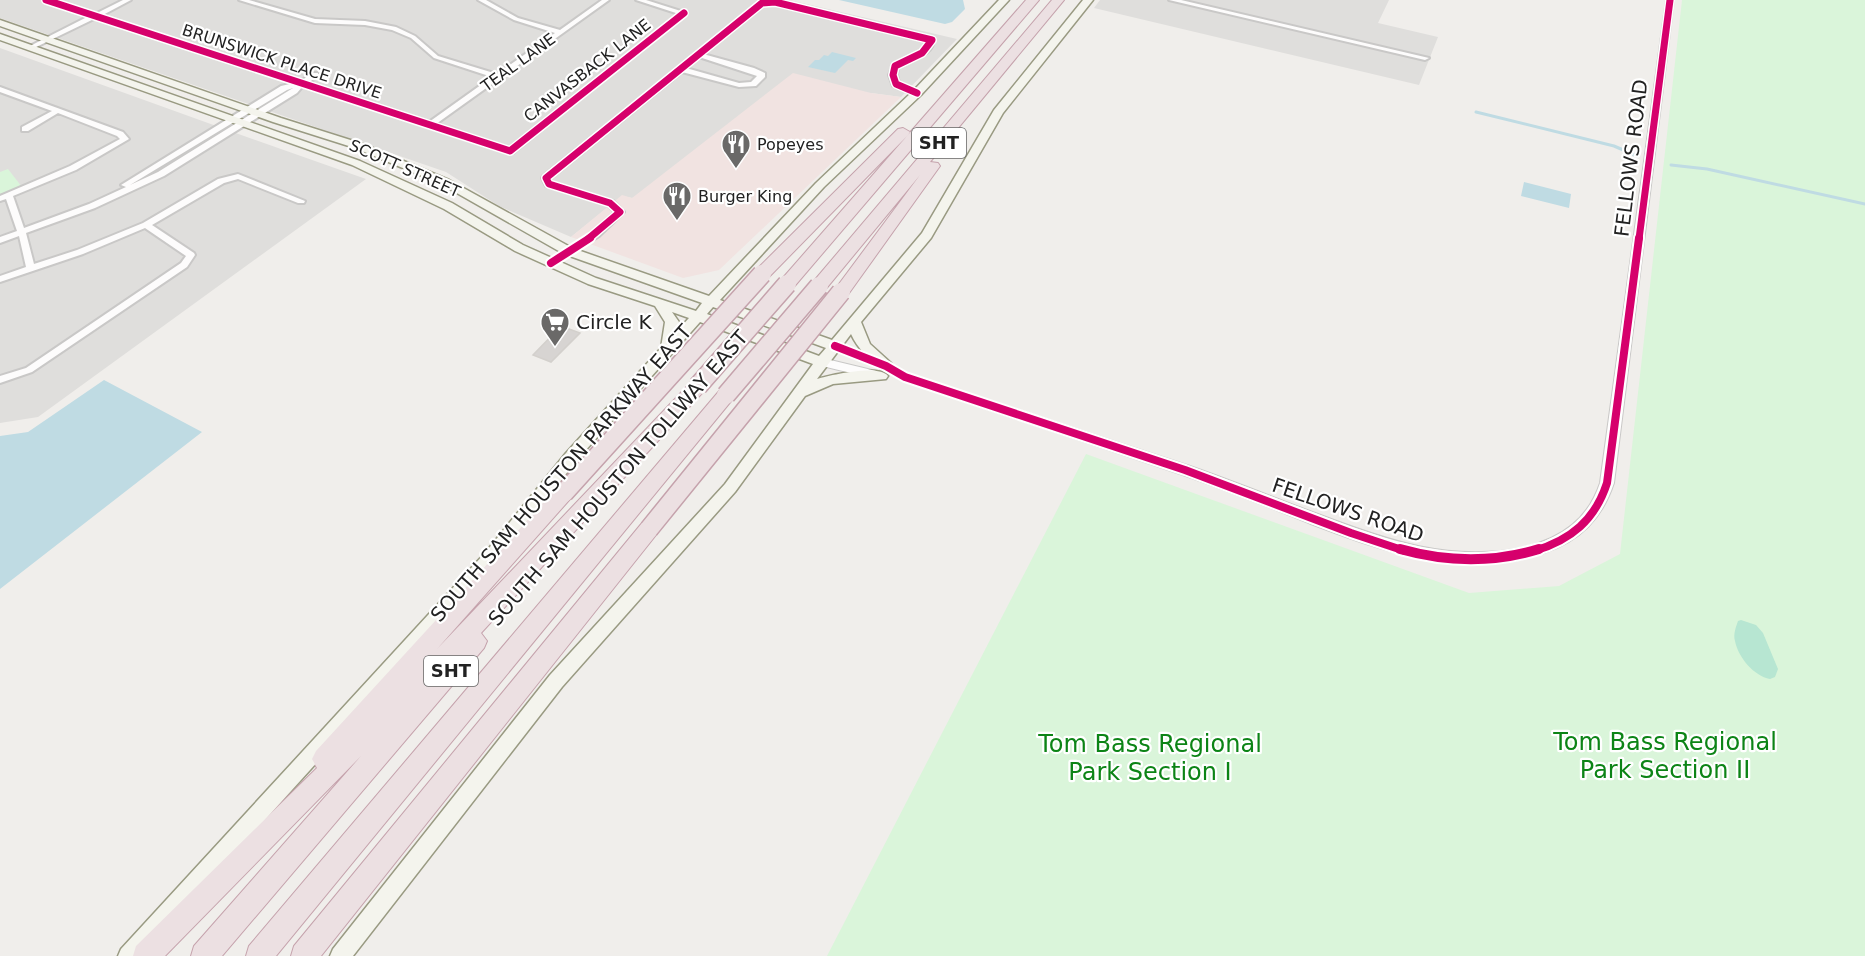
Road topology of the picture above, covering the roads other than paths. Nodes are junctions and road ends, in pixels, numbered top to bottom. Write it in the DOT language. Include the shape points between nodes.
graph roads {
  1 [pos="46,0"];
  2 [pos="128,0"];
  3 [pos="242,0"];
  4 [pos="481,0"];
  5 [pos="606,0"];
  6 [pos="639,0"];
  7 [pos="1004,0"];
  8 [pos="1033,0"];
  9 [pos="1058,0"];
  10 [pos="1088,0"];
  11 [pos="1172,0"];
  12 [pos="1670,0"];
  13 [pos="95,16"];
  14 [pos="0,23"];
  15 [pos="560,32"];
  16 [pos="0,37"];
  17 [pos="47,39"];
  18 [pos="30,48"];
  19 [pos="698,55"];
  20 [pos="1425,58"];
  21 [pos="982,59"];
  22 [pos="680,69"];
  23 [pos="315,75"];
  24 [pos="498,77"];
  25 [pos="302,83"];
  26 [pos="0,89"];
  27 [pos="917,93"];
  28 [pos="967,109"];
  29 [pos="57,111"];
  30 [pos="253,112"];
  31 [pos="237,122"];
  32 [pos="430,125"];
  33 [pos="26,129"];
  34 [pos="510,151"];
  35 [pos="467,195"];
  36 [pos="4,198"];
  37 [pos="301,201"];
  38 [pos="448,206"];
  39 [pos="146,225"];
  40 [pos="22,233"];
  41 [pos="0,240"];
  42 [pos="568,251"];
  43 [pos="551,263"];
  44 [pos="31,269"];
  45 [pos="736,274"];
  46 [pos="0,279"];
  47 [pos="674,289"];
  48 [pos="712,301"];
  49 [pos="660,304"];
  50 [pos="698,316"];
  51 [pos="854,321"];
  52 [pos="835,346"];
  53 [pos="667,350"];
  54 [pos="822,362"];
  55 [pos="884,371"];
  56 [pos="0,380"];
  57 [pos="698,386"];
  58 [pos="799,394"];
  59 [pos="561,592"];
  60 [pos="128,956"];
  61 [pos="146,956"];
  62 [pos="204,956"];
  63 [pos="259,956"];
  64 [pos="288,956"];
  65 [pos="304,956"];
  66 [pos="340,956"];
  1 -- 13 [label="street, BRUNSWICK PLACE DRIVE"];
  2 -- 13 [label="street"];
  3 -- 24 [label="street" via="315,21 394,28 436,57"];
  4 -- 15 [label="street" via="516,19"];
  5 -- 15 [label="street, TEAL LANE"];
  6 -- 34 [label="street, CANVASBACK LANE" via="684,13"];
  7 -- 27 [label="main road, SOUTH SAM HOUSTON PARKWAY EAST"];
  8 -- 21 [label="highway, SOUTH SAM HOUSTON TOLLWAY EAST / SHT"];
  9 -- 28 [label="highway, SOUTH SAM HOUSTON TOLLWAY EAST / SHT"];
  10 -- 51 [label="main road" via="998,112 927,235"];
  11 -- 20 [label="street"];
  12 -- 55 [label="street, FELLOWS ROAD" via="1607,483 1591,519 1558,543 1511,556 1471,560 1414,554 1188,471"];
  13 -- 17 [label="street"];
  13 -- 25 [label="street, BRUNSWICK PLACE DRIVE"];
  14 -- 17 [label="main road, SCOTT STREET"];
  15 -- 24 [label="street, TEAL LANE"];
  16 -- 18 [label="main road, SCOTT STREET"];
  17 -- 18 [label="street"];
  17 -- 30 [label="main road, SCOTT STREET"];
  18 -- 31 [label="main road, SCOTT STREET"];
  19 -- 22 [label="street"];
  19 -- 22 [label="street" via="762,75 753,84 740,85"];
  19 -- 27 [label="street" via="762,3 775,2 932,40 920,55 895,66 896,84"];
  21 -- 57 [label="highway, SOUTH SAM HOUSTON TOLLWAY EAST / SHT, bridge"];
  21 -- 61 [label="highway, bridge" via="762,274"];
  22 -- 42 [label="street" via="546,178 549,184 610,202 620,212 596,234"];
  23 -- 25 [label="street"];
  24 -- 32 [label="street, TEAL LANE"];
  25 -- 30 [label="street" via="284,88"];
  25 -- 32 [label="street, BRUNSWICK PLACE DRIVE"];
  26 -- 29 [label="street"];
  27 -- 45 [label="main road, SOUTH SAM HOUSTON PARKWAY EAST" via="820,185"];
  28 -- 59 [label="highway, SOUTH SAM HOUSTON TOLLWAY EAST / SHT, bridge"];
  28 -- 65 [label="highway, bridge" via="920,186 841,292"];
  29 -- 33 [label="street"];
  29 -- 36 [label="street" via="125,139 73,168"];
  30 -- 31 [label="street"];
  30 -- 35 [label="main road, SCOTT STREET" via="359,146"];
  31 -- 38 [label="main road, SCOTT STREET" via="356,162"];
  31 -- 40 [label="street" via="160,174"];
  32 -- 34 [label="street, BRUNSWICK PLACE DRIVE"];
  35 -- 38 [label="main road"];
  35 -- 42 [label="main road, SCOTT STREET"];
  36 -- 40 [label="street"];
  37 -- 39 [label="street" via="238,176 221,181"];
  38 -- 43 [label="main road, SCOTT STREET"];
  39 -- 44 [label="street"];
  39 -- 56 [label="street" via="191,255 184,266 29,370"];
  40 -- 41 [label="street"];
  40 -- 44 [label="street"];
  42 -- 43 [label="street"];
  42 -- 47 [label="main road, SCOTT STREET"];
  43 -- 49 [label="main road, SCOTT STREET"];
  44 -- 46 [label="street"];
  45 -- 47 [label="main road" via="715,285"];
  45 -- 48 [label="main road, SOUTH SAM HOUSTON PARKWAY EAST"];
  47 -- 48 [label="main road, SCOTT STREET"];
  48 -- 50 [label="main road, SOUTH SAM HOUSTON PARKWAY EAST"];
  48 -- 52 [label="main road, SCOTT STREET"];
  49 -- 50 [label="main road, SCOTT STREET"];
  49 -- 53 [label="main road" via="672,322"];
  50 -- 53 [label="main road, SOUTH SAM HOUSTON PARKWAY EAST"];
  50 -- 54 [label="main road, SCOTT STREET"];
  51 -- 52 [label="main road"];
  51 -- 55 [label="main road" via="857,336"];
  52 -- 54 [label="main road"];
  52 -- 55 [label="street, FELLOWS ROAD"];
  53 -- 60 [label="main road, SOUTH SAM HOUSTON PARKWAY EAST" via="571,457 491,558"];
  54 -- 55 [label="street, FELLOWS ROAD"];
  54 -- 58 [label="main road"];
  55 -- 58 [label="main road" via="822,381"];
  57 -- 61 [label="highway" via="465,636"];
  57 -- 62 [label="highway, SOUTH SAM HOUSTON TOLLWAY EAST / SHT"];
  58 -- 66 [label="main road" via="730,488 556,681"];
  59 -- 63 [label="highway, SOUTH SAM HOUSTON TOLLWAY EAST / SHT"];
  59 -- 64 [label="highway" via="543,640 513,682"];
}
